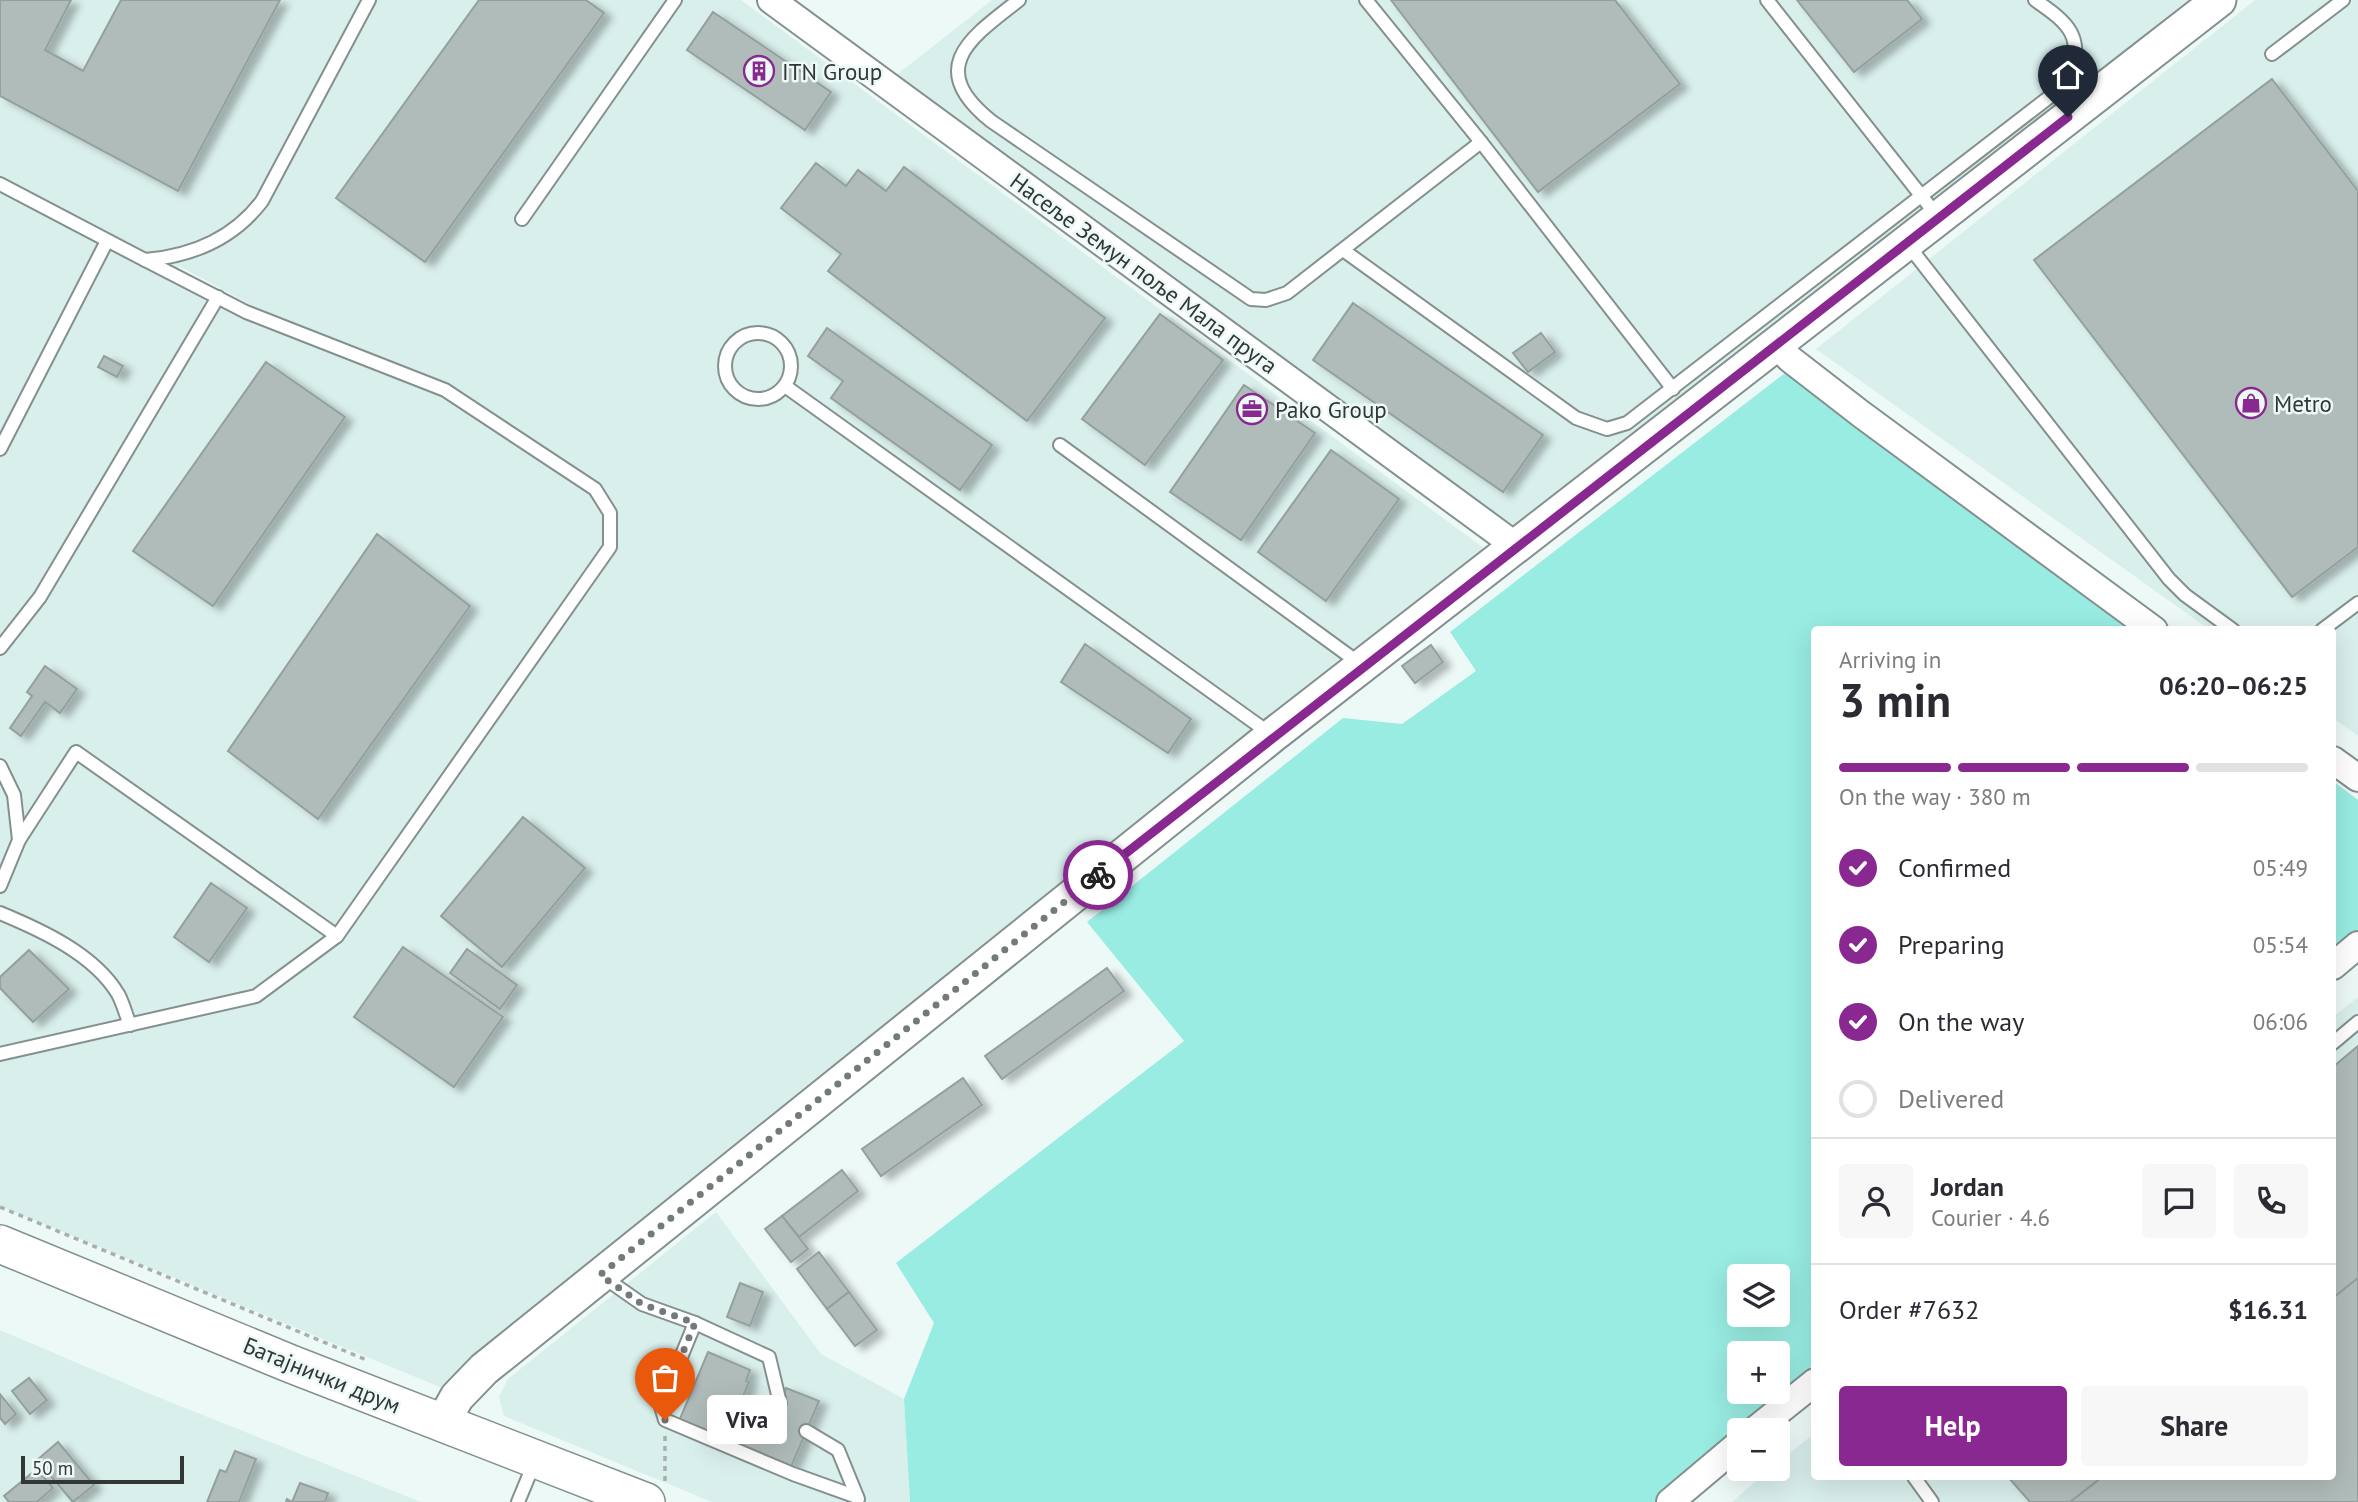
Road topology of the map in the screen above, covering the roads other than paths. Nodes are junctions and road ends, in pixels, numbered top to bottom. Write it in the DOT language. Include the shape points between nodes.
graph roads {
  1 [pos="369,0"];
  2 [pos="675,0"];
  3 [pos="771,0"];
  4 [pos="1019,0"];
  5 [pos="1366,0"];
  6 [pos="1767,0"];
  7 [pos="2035,0"];
  8 [pos="2219,0"];
  9 [pos="2343,0"];
  10 [pos="2272,54"];
  11 [pos="1481,142"];
  12 [pos="0,184"];
  13 [pos="1930,206"];
  14 [pos="522,219"];
  15 [pos="107,242"];
  16 [pos="1906,242"];
  17 [pos="1343,250"];
  18 [pos="145,260"];
  19 [pos="218,297"];
  20 [pos="1776,344"];
  21 [pos="785,386"];
  22 [pos="1673,389"];
  23 [pos="1060,445"];
  24 [pos="0,449"];
  25 [pos="1516,546"];
  26 [pos="2358,603"];
  27 [pos="2149,626"];
  28 [pos="2228,626"];
  29 [pos="2327,626"];
  30 [pos="0,648"];
  31 [pos="1363,665"];
  32 [pos="1273,735"];
  33 [pos="2336,762"];
  34 [pos="0,766"];
  35 [pos="2358,778"];
  36 [pos="19,840"];
  37 [pos="0,886"];
  38 [pos="0,913"];
  39 [pos="337,936"];
  40 [pos="2358,945"];
  41 [pos="2336,963"];
  42 [pos="2358,1023"];
  43 [pos="130,1025"];
  44 [pos="2336,1041"];
  45 [pos="0,1055"];
  46 [pos="0,1244"];
  47 [pos="600,1275"];
  48 [pos="695,1323"];
  49 [pos="1811,1385"];
  50 [pos="780,1404"];
  51 [pos="1770,1418"];
  52 [pos="443,1422"];
  53 [pos="806,1431"];
  54 [pos="1727,1454"];
  55 [pos="536,1457"];
  56 [pos="1916,1480"];
  57 [pos="656,1494"];
  58 [pos="859,1499"];
  59 [pos="518,1502"];
  60 [pos="1670,1502"];
  61 [pos="1932,1502"];
  1 -- 18 [label="lane" via="250,217 219,241 163,259"];
  2 -- 14 [label="lane"];
  3 -- 25 [label="street, Насеље Земун поље Мала пруга"];
  4 -- 17 [label="lane" via="975,36 960,59 958,74 964,97 991,121 1251,299 1287,293"];
  5 -- 11 [label="lane"];
  6 -- 13 [label="lane"];
  7 -- 13 [label="lane" via="2064,20 2073,36 2070,81"];
  8 -- 13 [label="street"];
  9 -- 10 [label="lane"];
  11 -- 17 [label="lane"];
  11 -- 22 [label="lane"];
  12 -- 15 [label="lane"];
  13 -- 16 [label="street"];
  13 -- 22 [label="lane"];
  15 -- 18 [label="lane"];
  15 -- 24 [label="lane"];
  16 -- 20 [label="street"];
  16 -- 28 [label="lane" via="2169,579"];
  17 -- 22 [label="lane" via="1592,426 1618,428"];
  18 -- 19 [label="lane"];
  19 -- 30 [label="lane" via="40,597"];
  19 -- 39 [label="lane" via="445,390 595,489 610,513 610,547"];
  20 -- 25 [label="street"];
  20 -- 27 [label="street" via="1861,414"];
  21 -- 21 [label="lane" via="766,398 744,396 728,380 725,369 730,347 747,334 778,338 792,366"];
  21 -- 32 [label="lane"];
  23 -- 31 [label="lane"];
  25 -- 31 [label="street"];
  26 -- 29 [label="lane"];
  31 -- 32 [label="street"];
  32 -- 47 [label="street"];
  33 -- 35 [label="street"];
  34 -- 36 [label="lane" via="14,795"];
  36 -- 37 [label="lane"];
  36 -- 39 [label="lane" via="76,752"];
  38 -- 43 [label="lane" via="33,927 91,964 119,995"];
  39 -- 43 [label="lane" via="256,996"];
  40 -- 41 [label="street"];
  42 -- 44 [label="lane"];
  43 -- 45 [label="lane"];
  46 -- 52 [label="main road, Батајнички друм"];
  47 -- 48 [label="lane" via="642,1304"];
  47 -- 52 [label="street" via="473,1379"];
  48 -- 50 [label="lane" via="769,1357"];
  48 -- 58 [label="lane" via="661,1406 665,1420"];
  49 -- 51 [label="street"];
  52 -- 55 [label="main road, Батајнички друм"];
  53 -- 58 [label="lane" via="838,1450"];
  54 -- 60 [label="street"];
  55 -- 57 [label="main road, Батајнички друм"];
  55 -- 59 [label="lane"];
  56 -- 61 [label="lane"];
}
